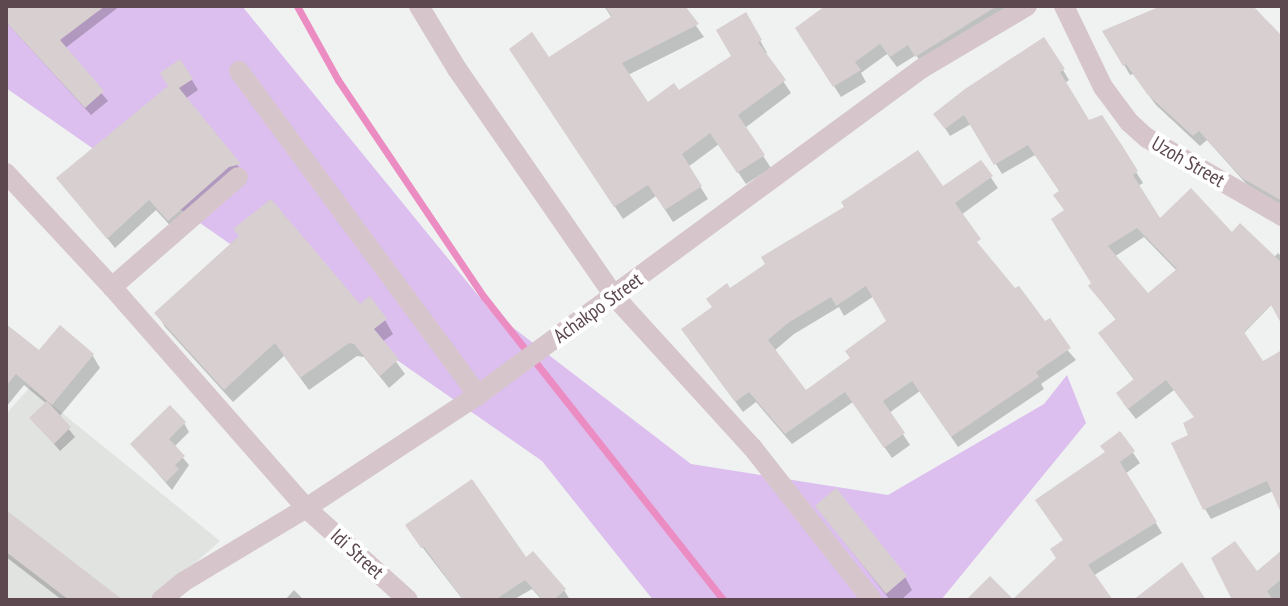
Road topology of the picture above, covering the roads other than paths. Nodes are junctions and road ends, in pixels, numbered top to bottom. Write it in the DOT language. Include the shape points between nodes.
graph roads {
  1 [pos="419,6"];
  2 [pos="1027,6"];
  3 [pos="1064,6"];
  4 [pos="239,71"];
  5 [pos="6,173"];
  6 [pos="238,177"];
  7 [pos="1282,216"];
  8 [pos="112,287"];
  9 [pos="614,296"];
  10 [pos="478,395"];
  11 [pos="306,508"];
  12 [pos="161,600"];
  13 [pos="408,600"];
  14 [pos="872,600"];
  1 -- 9 [label="street"];
  2 -- 9 [label="street, Achakpo Street" via="921,69"];
  3 -- 7 [label="street, Uzoh Street" via="1103,87 1129,122 1147,138"];
  4 -- 10 [label="street"];
  5 -- 8 [label="street, Idi Street"];
  6 -- 8 [label="street"];
  8 -- 11 [label="street, Idi Street"];
  9 -- 10 [label="street, Achakpo Street"];
  9 -- 14 [label="street" via="752,447"];
  10 -- 11 [label="street, Achakpo Street"];
  11 -- 12 [label="street, Achakpo Street"];
  11 -- 13 [label="street, Idi Street"];
}
